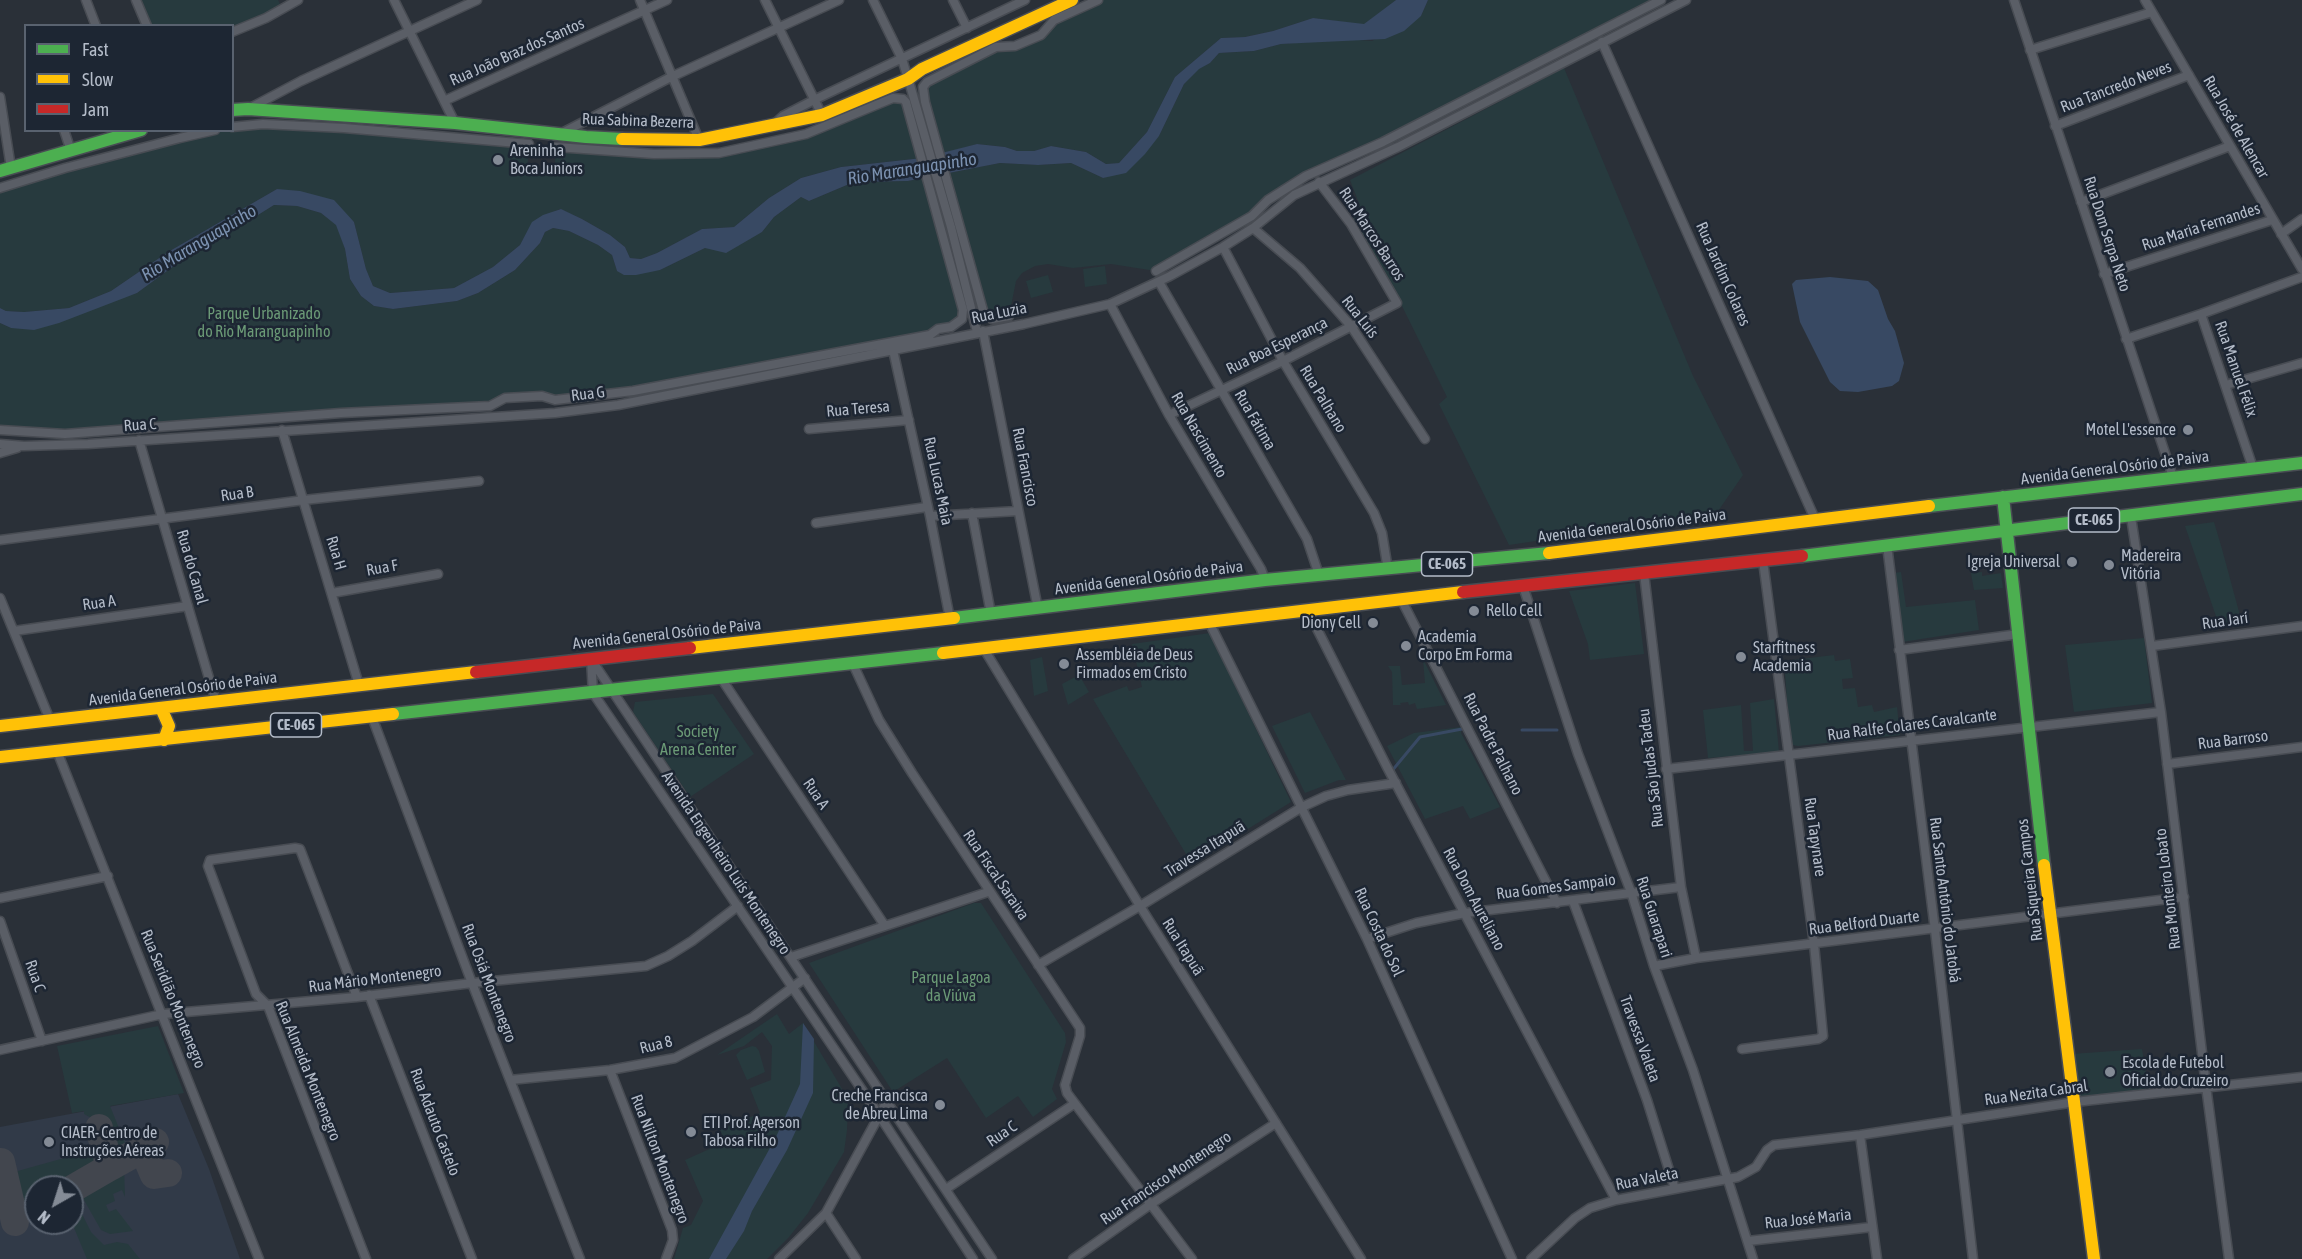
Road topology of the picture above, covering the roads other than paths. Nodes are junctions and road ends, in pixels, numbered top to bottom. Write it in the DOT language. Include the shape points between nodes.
graph roads {
  1 [pos="86,0"];
  2 [pos="136,0"];
  3 [pos="298,0"];
  4 [pos="394,0"];
  5 [pos="477,0"];
  6 [pos="640,0"];
  7 [pos="667,0"];
  8 [pos="765,0"];
  9 [pos="839,0"];
  10 [pos="873,0"];
  11 [pos="953,0"];
  12 [pos="1024,0"];
  13 [pos="1072,0"];
  14 [pos="1098,0"];
  15 [pos="1661,0"];
  16 [pos="1686,0"];
  17 [pos="2014,0"];
  18 [pos="2145,0"];
  19 [pos="284,3"];
  20 [pos="645,10"];
  21 [pos="2152,12"];
  22 [pos="95,24"];
  23 [pos="146,24"];
  24 [pos="778,27"];
  25 [pos="967,28"];
  26 [pos="411,31"];
  27 [pos="234,32"];
  28 [pos="1602,42"];
  29 [pos="2030,50"];
  30 [pos="902,59"];
  31 [pos="2188,75"];
  32 [pos="672,77"];
  33 [pos="908,79"];
  34 [pos="0,98"];
  35 [pos="816,99"];
  36 [pos="444,101"];
  37 [pos="248,109"];
  38 [pos="234,110"];
  39 [pos="822,115"];
  40 [pos="920,118"];
  41 [pos="456,123"];
  42 [pos="771,126"];
  43 [pos="2055,126"];
  44 [pos="234,127"];
  45 [pos="65,132"];
  46 [pos="137,132"];
  47 [pos="207,132"];
  48 [pos="560,134"];
  49 [pos="699,140"];
  50 [pos="529,144"];
  51 [pos="2230,146"];
  52 [pos="556,147"];
  53 [pos="71,151"];
  54 [pos="5,170"];
  55 [pos="1319,182"];
  56 [pos="0,188"];
  57 [pos="2080,202"];
  58 [pos="2302,219"];
  59 [pos="2272,220"];
  60 [pos="955,226"];
  61 [pos="1253,228"];
  62 [pos="2281,234"];
  63 [pos="1223,247"];
  64 [pos="2302,269"];
  65 [pos="1156,271"];
  66 [pos="2104,274"];
  67 [pos="2302,277"];
  68 [pos="1159,282"];
  69 [pos="1397,303"];
  70 [pos="1110,304"];
  71 [pos="2201,314"];
  72 [pos="1009,316"];
  73 [pos="1351,326"];
  74 [pos="980,332"];
  75 [pos="2126,339"];
  76 [pos="893,350"];
  77 [pos="1283,361"];
  78 [pos="2302,363"];
  79 [pos="2226,385"];
  80 [pos="1220,390"];
  81 [pos="1169,415"];
  82 [pos="909,420"];
  83 [pos="809,429"];
  84 [pos="0,430"];
  85 [pos="282,430"];
  86 [pos="1425,439"];
  87 [pos="139,440"];
  88 [pos="0,444"];
  89 [pos="24,446"];
  90 [pos="0,453"];
  91 [pos="2302,463"];
  92 [pos="2253,468"];
  93 [pos="2173,477"];
  94 [pos="479,481"];
  95 [pos="2302,494"];
  96 [pos="2003,497"];
  97 [pos="304,500"];
  98 [pos="927,507"];
  99 [pos="1017,510"];
  100 [pos="972,513"];
  101 [pos="930,516"];
  102 [pos="2131,517"];
  103 [pos="163,519"];
  104 [pos="1815,519"];
  105 [pos="816,523"];
  106 [pos="2007,531"];
  107 [pos="0,540"];
  108 [pos="1887,545"];
  109 [pos="1763,561"];
  110 [pos="1388,570"];
  111 [pos="1644,573"];
  112 [pos="438,574"];
  113 [pos="1320,575"];
  114 [pos="1265,580"];
  115 [pos="1523,586"];
  116 [pos="332,592"];
  117 [pos="0,598"];
  118 [pos="1401,599"];
  119 [pos="188,606"];
  120 [pos="1038,609"];
  121 [pos="1308,610"];
  122 [pos="991,614"];
  123 [pos="950,619"];
  124 [pos="1209,622"];
  125 [pos="2302,626"];
  126 [pos="14,631"];
  127 [pos="2019,634"];
  128 [pos="2152,646"];
  129 [pos="984,649"];
  130 [pos="1899,650"];
  131 [pos="591,659"];
  132 [pos="854,664"];
  133 [pos="721,678"];
  134 [pos="359,685"];
  135 [pos="611,690"];
  136 [pos="593,693"];
  137 [pos="216,702"];
  138 [pos="160,708"];
  139 [pos="2161,712"];
  140 [pos="372,717"];
  141 [pos="50,720"];
  142 [pos="0,726"];
  143 [pos="2029,726"];
  144 [pos="164,740"];
  145 [pos="1910,742"];
  146 [pos="2302,747"];
  147 [pos="57,751"];
  148 [pos="1788,754"];
  149 [pos="0,757"];
  150 [pos="2167,764"];
  151 [pos="1666,769"];
  152 [pos="1396,783"];
  153 [pos="1302,807"];
  154 [pos="108,876"];
  155 [pos="1681,887"];
  156 [pos="988,892"];
  157 [pos="1631,892"];
  158 [pos="2184,897"];
  159 [pos="0,898"];
  160 [pos="1573,901"];
  161 [pos="1557,903"];
  162 [pos="738,906"];
  163 [pos="1140,906"];
  164 [pos="1465,913"];
  165 [pos="2050,915"];
  166 [pos="0,921"];
  167 [pos="885,926"];
  168 [pos="1935,930"];
  169 [pos="1366,939"];
  170 [pos="1814,944"];
  171 [pos="790,957"];
  172 [pos="1696,958"];
  173 [pos="1038,965"];
  174 [pos="1654,966"];
  175 [pos="805,978"];
  176 [pos="472,982"];
  177 [pos="792,988"];
  178 [pos="369,995"];
  179 [pos="357,997"];
  180 [pos="268,1006"];
  181 [pos="163,1014"];
  182 [pos="42,1041"];
  183 [pos="1742,1048"];
  184 [pos="0,1050"];
  185 [pos="610,1070"];
  186 [pos="2302,1077"];
  187 [pos="510,1080"];
  188 [pos="2205,1086"];
  189 [pos="887,1101"];
  190 [pos="2075,1102"];
  191 [pos="1074,1104"];
  192 [pos="879,1115"];
  193 [pos="1956,1120"];
  194 [pos="1276,1123"];
  195 [pos="1860,1135"];
  196 [pos="1774,1145"];
  197 [pos="1728,1180"];
  198 [pos="946,1189"];
  199 [pos="1675,1189"];
  200 [pos="1616,1200"];
  201 [pos="1150,1204"];
  202 [pos="826,1212"];
  203 [pos="1872,1227"];
  204 [pos="1748,1241"];
  205 [pos="259,1259"];
  206 [pos="366,1259"];
  207 [pos="472,1259"];
  208 [pos="580,1259"];
  209 [pos="666,1259"];
  210 [pos="779,1259"];
  211 [pos="856,1259"];
  212 [pos="973,1259"];
  213 [pos="992,1259"];
  214 [pos="1073,1259"];
  215 [pos="1192,1259"];
  216 [pos="1360,1259"];
  217 [pos="1512,1259"];
  218 [pos="1531,1259"];
  219 [pos="1753,1259"];
  220 [pos="1877,1259"];
  221 [pos="1973,1259"];
  222 [pos="2094,1259"];
  223 [pos="2229,1259"];
  1 -- 22 [label="street"];
  2 -- 23 [label="street"];
  3 -- 19 [label="street"];
  4 -- 26 [label="street"];
  5 -- 26 [label="street"];
  6 -- 20 [label="street"];
  7 -- 20 [label="street, Rua João Braz dos Santos"];
  8 -- 24 [label="street"];
  9 -- 24 [label="street"];
  10 -- 30 [label="street, Rua Francisco"];
  11 -- 25 [label="street"];
  12 -- 25 [label="street"];
  13 -- 33 [label="main road, Rua Sabina Bezerra"];
  14 -- 40 [label="street" via="1054,20 1041,35 1015,46 996,47 927,82"];
  15 -- 65 [label="street" via="1383,142 1306,176 1268,200 1252,216"];
  16 -- 28 [label="street"];
  17 -- 29 [label="street, Rua Dom Serpa Neto"];
  18 -- 21 [label="street, Rua José de Alencar"];
  19 -- 27 [label="street"];
  20 -- 32 [label="street"];
  20 -- 36 [label="street, Rua João Braz dos Santos"];
  21 -- 29 [label="street"];
  21 -- 31 [label="street, Rua José de Alencar"];
  24 -- 32 [label="street"];
  24 -- 35 [label="street"];
  25 -- 30 [label="street"];
  26 -- 36 [label="street"];
  26 -- 37 [label="street"];
  28 -- 55 [label="street" via="1398,147"];
  28 -- 104 [label="street, Rua Jardim Colares"];
  29 -- 43 [label="street, Rua Dom Serpa Neto"];
  30 -- 33 [label="street, Rua Francisco"];
  30 -- 35 [label="street"];
  31 -- 43 [label="street, Rua Tancredo Neves"];
  31 -- 51 [label="street, Rua José de Alencar"];
  32 -- 48 [label="street"];
  32 -- 49 [label="street"];
  33 -- 39 [label="main road, Rua Sabina Bezerra"];
  33 -- 40 [label="street, Rua Francisco"];
  34 -- 54 [label="street"];
  35 -- 39 [label="street"];
  35 -- 42 [label="street"];
  36 -- 41 [label="street"];
  37 -- 38 [label="main road, Rua Sabina Bezerra"];
  37 -- 41 [label="main road, Rua Sabina Bezerra"];
  39 -- 42 [label="main road, Rua Sabina Bezerra"];
  40 -- 52 [label="street" via="906,102 893,98 806,134 719,153 654,154"];
  40 -- 60 [label="street, Rua Francisco"];
  40 -- 84 [label="street" via="941,230 963,310 959,323 930,335 633,391 555,400 542,396 506,398 490,406 111,431 55,434"];
  41 -- 48 [label="main road, Rua Sabina Bezerra"];
  42 -- 49 [label="main road, Rua Sabina Bezerra"];
  43 -- 57 [label="street, Rua Dom Serpa Neto"];
  44 -- 50 [label="street" via="321,127"];
  45 -- 53 [label="street"];
  46 -- 53 [label="main road"];
  47 -- 56 [label="street"];
  48 -- 49 [label="main road, Rua Sabina Bezerra"];
  51 -- 57 [label="street"];
  51 -- 59 [label="street, Rua José de Alencar"];
  53 -- 54 [label="main road"];
  55 -- 61 [label="street" via="1294,195"];
  55 -- 69 [label="street, Rua Marcos Barros" via="1351,224"];
  57 -- 66 [label="street, Rua Dom Serpa Neto"];
  58 -- 62 [label="street"];
  59 -- 62 [label="street, Rua José de Alencar"];
  59 -- 66 [label="street, Rua Maria Fernandes"];
  60 -- 72 [label="street" via="984,314 992,319"];
  60 -- 74 [label="street, Rua Francisco"];
  61 -- 63 [label="street"];
  61 -- 73 [label="street, Rua Luís" via="1300,268"];
  62 -- 64 [label="street, Rua José de Alencar"];
  63 -- 68 [label="street"];
  63 -- 77 [label="street, Rua Palhano"];
  66 -- 75 [label="street, Rua Dom Serpa Neto"];
  67 -- 71 [label="street, Rua Manuel Félix"];
  68 -- 70 [label="street"];
  68 -- 80 [label="street, Rua Fátima"];
  69 -- 73 [label="street, Rua Boa Esperança"];
  70 -- 74 [label="street, Rua Luzia"];
  70 -- 81 [label="street, Rua Nascimento"];
  71 -- 75 [label="street"];
  71 -- 79 [label="street, Rua Manuel Félix"];
  73 -- 77 [label="street, Rua Boa Esperança"];
  73 -- 86 [label="street, Rua Luís"];
  74 -- 76 [label="street, Rua Luzia"];
  74 -- 99 [label="street, Rua Francisco"];
  75 -- 93 [label="street, Rua Dom Serpa Neto"];
  76 -- 82 [label="street, Rua Lucas Maia"];
  76 -- 85 [label="street, Rua G" via="618,405 555,413"];
  77 -- 80 [label="street, Rua Boa Esperança"];
  77 -- 110 [label="street, Rua Palhano" via="1374,513"];
  78 -- 79 [label="street"];
  79 -- 92 [label="street, Rua Manuel Félix"];
  80 -- 81 [label="street, Rua Boa Esperança"];
  80 -- 113 [label="street, Rua Fátima" via="1307,539"];
  81 -- 114 [label="street, Rua Nascimento"];
  82 -- 83 [label="street, Rua Teresa"];
  82 -- 98 [label="street, Rua Lucas Maia"];
  85 -- 87 [label="street, Rua C"];
  85 -- 97 [label="street, Rua H"];
  87 -- 89 [label="street, Rua C"];
  87 -- 103 [label="street, Rua do Canal"];
  88 -- 89 [label="street, Rua C"];
  89 -- 90 [label="street"];
  91 -- 92 [label="main road, Avenida General Osório de Paiva / CE-065"];
  92 -- 93 [label="main road, Avenida General Osório de Paiva / CE-065"];
  93 -- 96 [label="main road, Avenida General Osório de Paiva / CE-065"];
  94 -- 97 [label="street, Rua B"];
  95 -- 102 [label="main road, CE-065"];
  96 -- 104 [label="main road, Avenida General Osório de Paiva / CE-065"];
  96 -- 106 [label="main road, Rua Siqueira Campos"];
  97 -- 103 [label="street, Rua B"];
  97 -- 116 [label="street, Rua H"];
  98 -- 101 [label="street, Rua Lucas Maia"];
  98 -- 105 [label="street"];
  99 -- 100 [label="street"];
  99 -- 120 [label="street, Rua Francisco"];
  100 -- 101 [label="street"];
  100 -- 122 [label="street"];
  101 -- 123 [label="street, Rua Lucas Maia"];
  102 -- 106 [label="main road, CE-065"];
  102 -- 128 [label="street, Rua Monteiro Lobato"];
  103 -- 107 [label="street, Rua B"];
  103 -- 119 [label="street, Rua do Canal"];
  104 -- 110 [label="main road, Avenida General Osório de Paiva / CE-065"];
  106 -- 108 [label="main road, CE-065"];
  106 -- 127 [label="main road, Rua Siqueira Campos"];
  108 -- 109 [label="main road, CE-065"];
  108 -- 130 [label="street, Rua Santo Antônio do Jatobá"];
  109 -- 111 [label="main road, CE-065"];
  109 -- 148 [label="street, Rua Tapynare"];
  110 -- 113 [label="main road, Avenida General Osório de Paiva / CE-065"];
  111 -- 115 [label="main road, CE-065"];
  111 -- 151 [label="street, Rua São judas Tadeu"];
  112 -- 116 [label="street, Rua F"];
  113 -- 114 [label="main road, Avenida General Osório de Paiva / CE-065"];
  114 -- 120 [label="main road, Avenida General Osório de Paiva / CE-065"];
  115 -- 118 [label="main road, CE-065"];
  115 -- 157 [label="street, Rua Guarapari" via="1578,754"];
  116 -- 134 [label="street, Rua H"];
  117 -- 126 [label="street"];
  118 -- 121 [label="main road, CE-065"];
  118 -- 161 [label="street, Rua Padre Palhano"];
  119 -- 126 [label="street, Rua A"];
  119 -- 137 [label="street, Rua do Canal"];
  120 -- 122 [label="main road, Avenida General Osório de Paiva / CE-065"];
  121 -- 124 [label="main road, CE-065"];
  121 -- 152 [label="street, Rua Dom Aureliano"];
  122 -- 123 [label="main road, Avenida General Osório de Paiva / CE-065"];
  123 -- 131 [label="main road, Avenida General Osório de Paiva / CE-065"];
  124 -- 129 [label="main road, CE-065"];
  124 -- 153 [label="street, Rua Costa do Sol"];
  125 -- 128 [label="street, Rua Jarí"];
  126 -- 141 [label="street"];
  127 -- 130 [label="street"];
  127 -- 143 [label="main road, Rua Siqueira Campos"];
  128 -- 139 [label="street, Rua Monteiro Lobato"];
  129 -- 132 [label="main road, CE-065"];
  129 -- 163 [label="street, Rua Itapuã"];
  130 -- 145 [label="street, Rua Santo Antônio do Jatobá"];
  131 -- 134 [label="main road, Avenida General Osório de Paiva / CE-065"];
  131 -- 135 [label="street, Avenida Engenheiro Luís Montenegro"];
  131 -- 136 [label="street"];
  132 -- 133 [label="main road, CE-065"];
  132 -- 156 [label="street, Rua Fiscal Saraiva" via="879,720"];
  133 -- 135 [label="main road, CE-065"];
  133 -- 167 [label="street, Rua A"];
  134 -- 137 [label="main road, Avenida General Osório de Paiva / CE-065"];
  135 -- 136 [label="main road, CE-065"];
  135 -- 171 [label="street, Avenida Engenheiro Luís Montenegro"];
  136 -- 140 [label="main road, CE-065"];
  136 -- 162 [label="street, Avenida Engenheiro Luís Montenegro"];
  137 -- 138 [label="main road, Avenida General Osório de Paiva / CE-065"];
  138 -- 141 [label="main road, Avenida General Osório de Paiva / CE-065"];
  138 -- 144 [label="main road" via="168,726"];
  139 -- 143 [label="street, Rua Ralfe Colares Cavalcante"];
  139 -- 150 [label="street, Rua Monteiro Lobato"];
  140 -- 144 [label="main road, CE-065"];
  140 -- 176 [label="street, Rua Osiá Montenegro"];
  141 -- 142 [label="main road, Avenida General Osório de Paiva / CE-065"];
  143 -- 145 [label="street, Rua Ralfe Colares Cavalcante"];
  143 -- 165 [label="main road, Rua Siqueira Campos"];
  144 -- 147 [label="main road, CE-065"];
  145 -- 148 [label="street, Rua Ralfe Colares Cavalcante"];
  145 -- 168 [label="street, Rua Santo Antônio do Jatobá"];
  146 -- 150 [label="street, Rua Barroso"];
  147 -- 149 [label="main road, CE-065"];
  147 -- 154 [label="street, Rua Seridião Montenegro"];
  148 -- 151 [label="street, Rua Ralfe Colares Cavalcante"];
  148 -- 170 [label="street, Rua Tapynare"];
  150 -- 158 [label="street, Rua Monteiro Lobato"];
  151 -- 155 [label="street, Rua São judas Tadeu"];
  152 -- 153 [label="street, Travessa Itapuã" via="1348,790"];
  152 -- 164 [label="street, Rua Dom Aureliano"];
  153 -- 163 [label="street, Travessa Itapuã"];
  153 -- 169 [label="street, Rua Costa do Sol"];
  154 -- 159 [label="street"];
  154 -- 181 [label="street, Rua Seridião Montenegro"];
  155 -- 157 [label="street, Rua Gomes Sampaio"];
  155 -- 172 [label="street, Rua São judas Tadeu"];
  156 -- 167 [label="street"];
  156 -- 173 [label="street, Rua Fiscal Saraiva"];
  157 -- 160 [label="street, Rua Gomes Sampaio"];
  157 -- 174 [label="street, Rua Guarapari"];
  158 -- 165 [label="street, Rua Belford Duarte"];
  158 -- 188 [label="street, Rua Monteiro Lobato"];
  160 -- 161 [label="street, Rua Gomes Sampaio"];
  160 -- 199 [label="street, Travessa Valeta" via="1647,1100"];
  161 -- 164 [label="street, Rua Gomes Sampaio"];
  162 -- 176 [label="street, Rua Mário Montenegro" via="692,941 646,966"];
  162 -- 177 [label="street, Avenida Engenheiro Luís Montenegro"];
  163 -- 173 [label="street, Travessa Itapuã"];
  163 -- 194 [label="street, Rua Itapuã"];
  164 -- 169 [label="street, Rua Gomes Sampaio"];
  164 -- 200 [label="street, Rua Dom Aureliano"];
  165 -- 168 [label="street, Rua Belford Duarte"];
  165 -- 190 [label="main road, Rua Siqueira Campos"];
  166 -- 182 [label="street, Rua C"];
  167 -- 171 [label="street"];
  168 -- 170 [label="street, Rua Belford Duarte"];
  168 -- 193 [label="street, Rua Santo Antônio do Jatobá"];
  169 -- 217 [label="street, Rua Costa do Sol"];
  170 -- 172 [label="street, Rua Belford Duarte"];
  170 -- 183 [label="street, Rua Tapynare" via="1822,1038"];
  171 -- 175 [label="street, Avenida Engenheiro Luís Montenegro"];
  172 -- 174 [label="street, Rua Belford Duarte"];
  173 -- 191 [label="street, Rua Fiscal Saraiva" via="1081,1032 1065,1085"];
  174 -- 197 [label="street, Rua Guarapari"];
  175 -- 177 [label="street, Rua 8"];
  175 -- 189 [label="street, Avenida Engenheiro Luís Montenegro"];
  176 -- 178 [label="street, Rua Mário Montenegro"];
  176 -- 187 [label="street, Rua Osiá Montenegro"];
  177 -- 185 [label="street, Rua 8" via="753,1017 675,1058"];
  177 -- 192 [label="street, Avenida Engenheiro Luís Montenegro"];
  178 -- 179 [label="street, Rua Mário Montenegro"];
  178 -- 207 [label="street, Rua Adauto Castelo"];
  179 -- 180 [label="street, Rua Mário Montenegro"];
  179 -- 180 [label="street, Rua Almeida Montenegro" via="300,849 212,860 208,866 256,994"];
  180 -- 181 [label="street, Rua Mário Montenegro"];
  180 -- 206 [label="street, Rua Almeida Montenegro"];
  181 -- 182 [label="street, Rua Mário Montenegro"];
  181 -- 205 [label="street, Rua Seridião Montenegro"];
  182 -- 184 [label="street, Rua Mário Montenegro"];
  185 -- 187 [label="street, Rua 8"];
  185 -- 209 [label="street, Rua Nilton Montenegro" via="672,1230 673,1240"];
  186 -- 188 [label="street, Rua Nezita Cabral"];
  187 -- 208 [label="street, Rua Osiá Montenegro"];
  188 -- 190 [label="street, Rua Nezita Cabral"];
  188 -- 223 [label="street, Rua Monteiro Lobato"];
  189 -- 192 [label="street"];
  189 -- 198 [label="street, Avenida Engenheiro Luís Montenegro"];
  190 -- 193 [label="street, Rua Nezita Cabral"];
  190 -- 222 [label="main road, Rua Siqueira Campos"];
  191 -- 198 [label="street, Rua C"];
  191 -- 201 [label="street"];
  192 -- 202 [label="street"];
  192 -- 212 [label="street, Avenida Engenheiro Luís Montenegro"];
  193 -- 195 [label="street, Rua Nezita Cabral"];
  193 -- 221 [label="street, Rua Santo Antônio do Jatobá"];
  194 -- 201 [label="street, Rua Francisco Montenegro"];
  194 -- 216 [label="street, Rua Itapuã"];
  195 -- 196 [label="street, Rua Nezita Cabral"];
  195 -- 203 [label="street"];
  196 -- 197 [label="street, Rua Valeta" via="1756,1167"];
  197 -- 199 [label="street, Rua Valeta"];
  197 -- 204 [label="street, Rua Guarapari"];
  198 -- 213 [label="street, Avenida Engenheiro Luís Montenegro"];
  199 -- 200 [label="street, Rua Valeta"];
  200 -- 218 [label="street, Rua Valeta" via="1590,1208 1575,1218"];
  201 -- 214 [label="street, Rua Francisco Montenegro"];
  201 -- 215 [label="street"];
  202 -- 210 [label="street"];
  202 -- 211 [label="street"];
  203 -- 204 [label="street, Rua José Maria"];
  203 -- 220 [label="street"];
  204 -- 219 [label="street, Rua Guarapari"];
}
